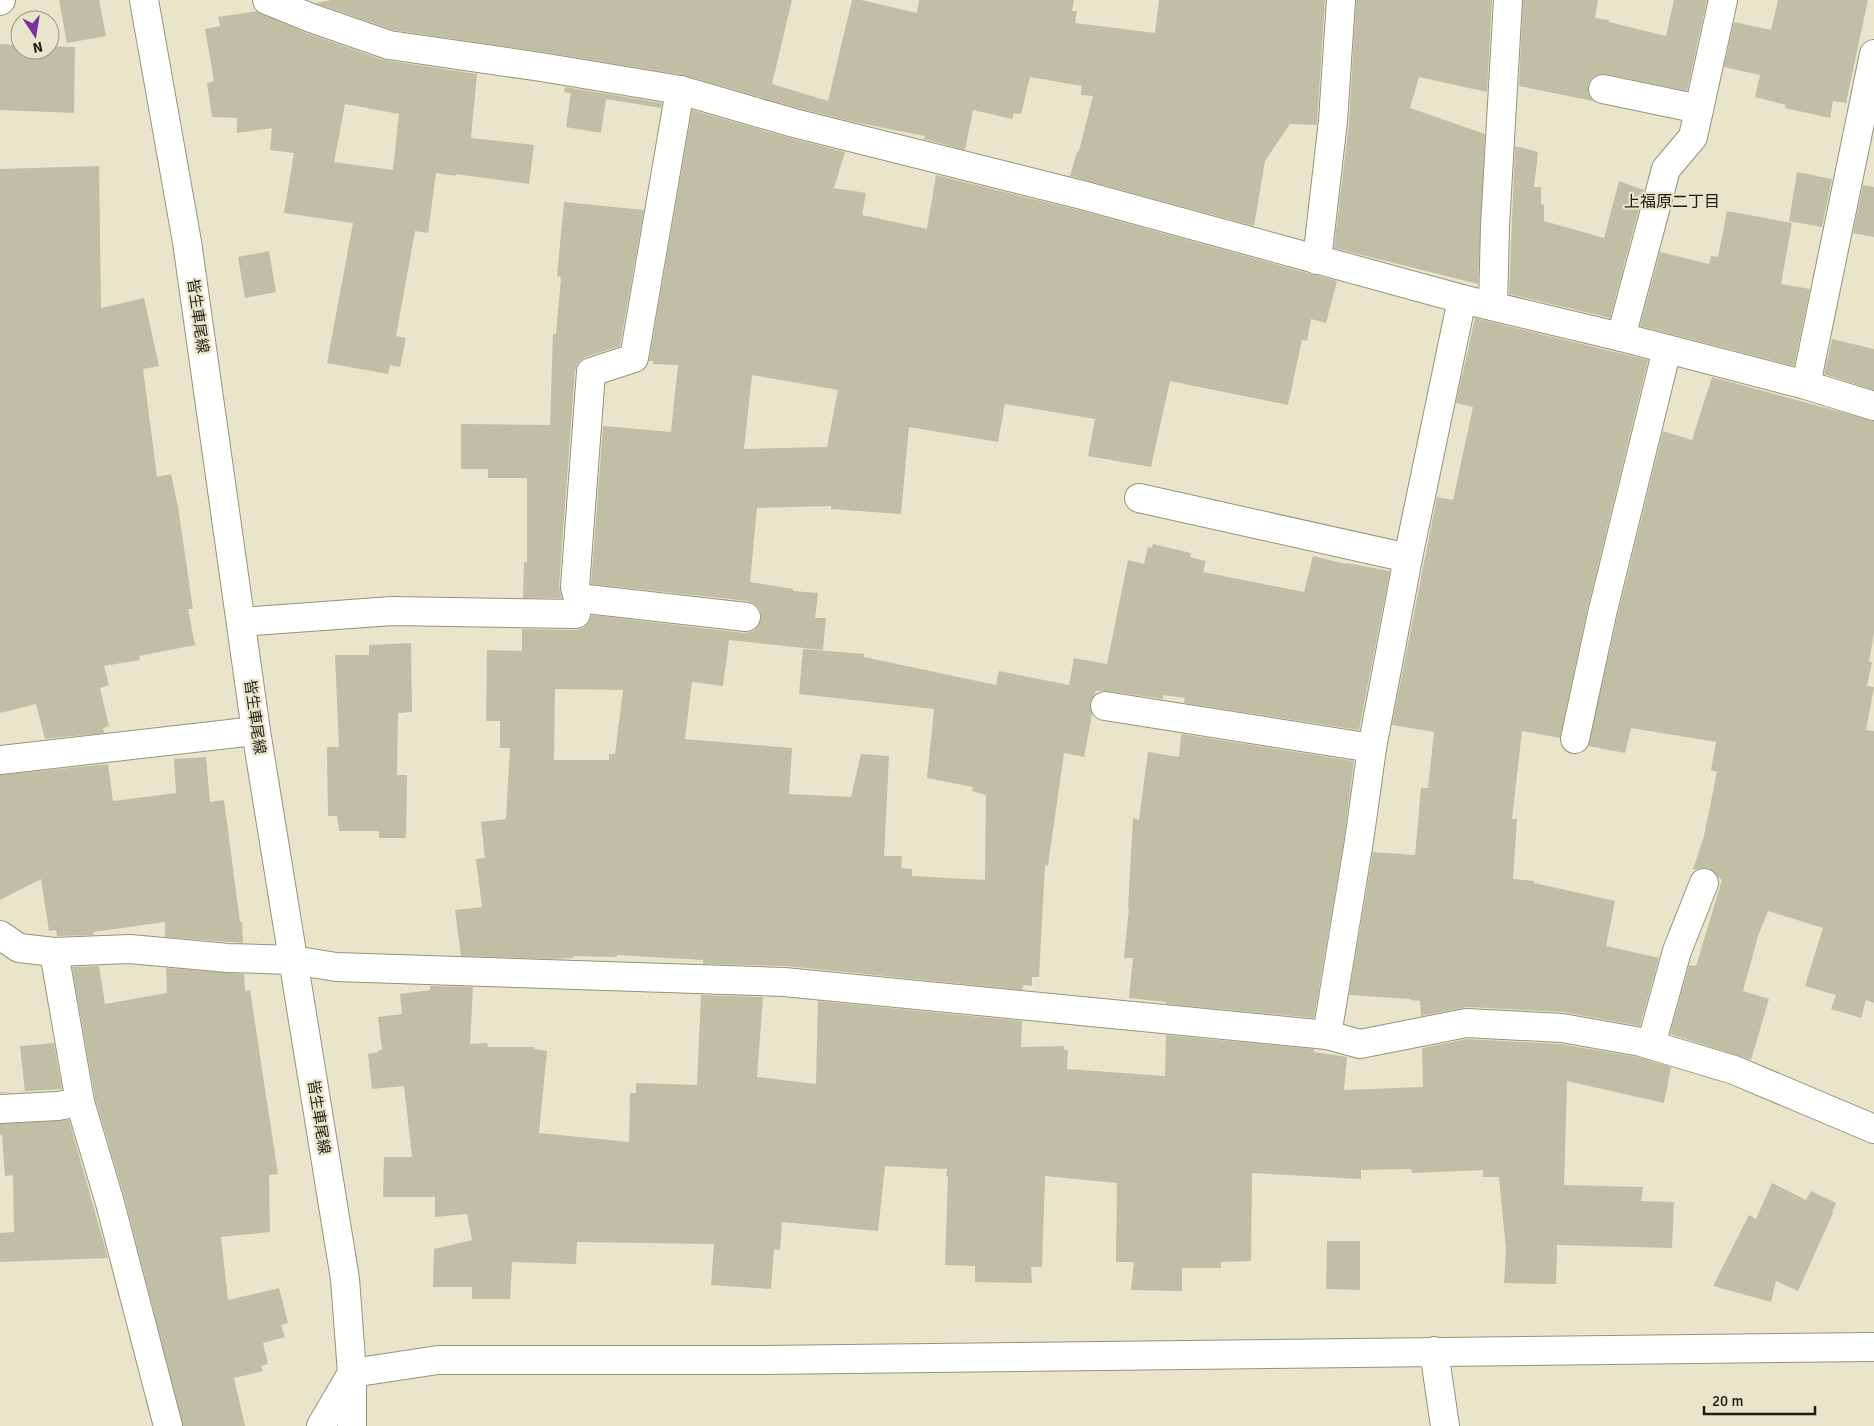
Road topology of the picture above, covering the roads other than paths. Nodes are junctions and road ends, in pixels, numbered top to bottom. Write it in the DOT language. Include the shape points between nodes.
graph roads {
  1 [pos="144,0"];
  2 [pos="267,0"];
  3 [pos="1341,0"];
  4 [pos="1508,0"];
  5 [pos="1723,0"];
  6 [pos="1874,54"];
  7 [pos="1603,89"];
  8 [pos="680,90"];
  9 [pos="1699,109"];
  10 [pos="1318,260"];
  11 [pos="1462,298"];
  12 [pos="1493,306"];
  13 [pos="1621,337"];
  14 [pos="1667,349"];
  15 [pos="1806,385"];
  16 [pos="1874,406"];
  17 [pos="1140,498"];
  18 [pos="1408,558"];
  19 [pos="578,598"];
  20 [pos="746,617"];
  21 [pos="241,622"];
  22 [pos="1105,706"];
  23 [pos="256,731"];
  24 [pos="1575,739"];
  25 [pos="1372,748"];
  26 [pos="0,760"];
  27 [pos="1704,883"];
  28 [pos="0,935"];
  29 [pos="54,952"];
  30 [pos="293,960"];
  31 [pos="1327,1035"];
  32 [pos="1651,1045"];
  33 [pos="80,1102"];
  34 [pos="0,1108"];
  35 [pos="1874,1129"];
  36 [pos="1874,1347"];
  37 [pos="1434,1351"];
  38 [pos="352,1374"];
  39 [pos="168,1426"];
  40 [pos="321,1426"];
  41 [pos="352,1426"];
  42 [pos="1446,1426"];
  1 -- 21 [label="street, 皆生車尾線" via="187,242"];
  2 -- 8 [label="street" via="389,45"];
  3 -- 10 [label="street" via="1333,121"];
  4 -- 12 [label="street"];
  5 -- 9 [label="street"];
  6 -- 15 [label="street"];
  7 -- 9 [label="street"];
  8 -- 10 [label="street" via="794,123 1072,193"];
  8 -- 19 [label="street" via="634,358 591,372 575,587"];
  9 -- 13 [label="street" via="1693,137 1666,169"];
  10 -- 11 [label="street"];
  11 -- 12 [label="street"];
  11 -- 18 [label="street"];
  12 -- 13 [label="street"];
  13 -- 14 [label="street"];
  14 -- 15 [label="street"];
  14 -- 24 [label="street"];
  15 -- 16 [label="street"];
  17 -- 18 [label="street"];
  18 -- 25 [label="street"];
  19 -- 20 [label="street"];
  19 -- 21 [label="street" via="576,614 392,611"];
  21 -- 23 [label="street, 皆生車尾線"];
  22 -- 25 [label="street"];
  23 -- 26 [label="street"];
  23 -- 30 [label="street, 皆生車尾線"];
  25 -- 31 [label="street"];
  27 -- 32 [label="street" via="1677,951"];
  28 -- 29 [label="street" via="19,948"];
  29 -- 30 [label="street" via="130,949"];
  29 -- 33 [label="street"];
  30 -- 31 [label="street" via="336,968 784,982"];
  30 -- 38 [label="street, 皆生車尾線" via="345,1280"];
  31 -- 32 [label="street" via="1360,1044 1466,1024 1562,1028"];
  32 -- 35 [label="street" via="1734,1070"];
  33 -- 34 [label="street"];
  33 -- 39 [label="street"];
  36 -- 37 [label="street"];
  37 -- 38 [label="street" via="756,1360 438,1360"];
  37 -- 42 [label="street"];
  38 -- 40 [label="street"];
  38 -- 41 [label="street, 皆生車尾線"];
}
